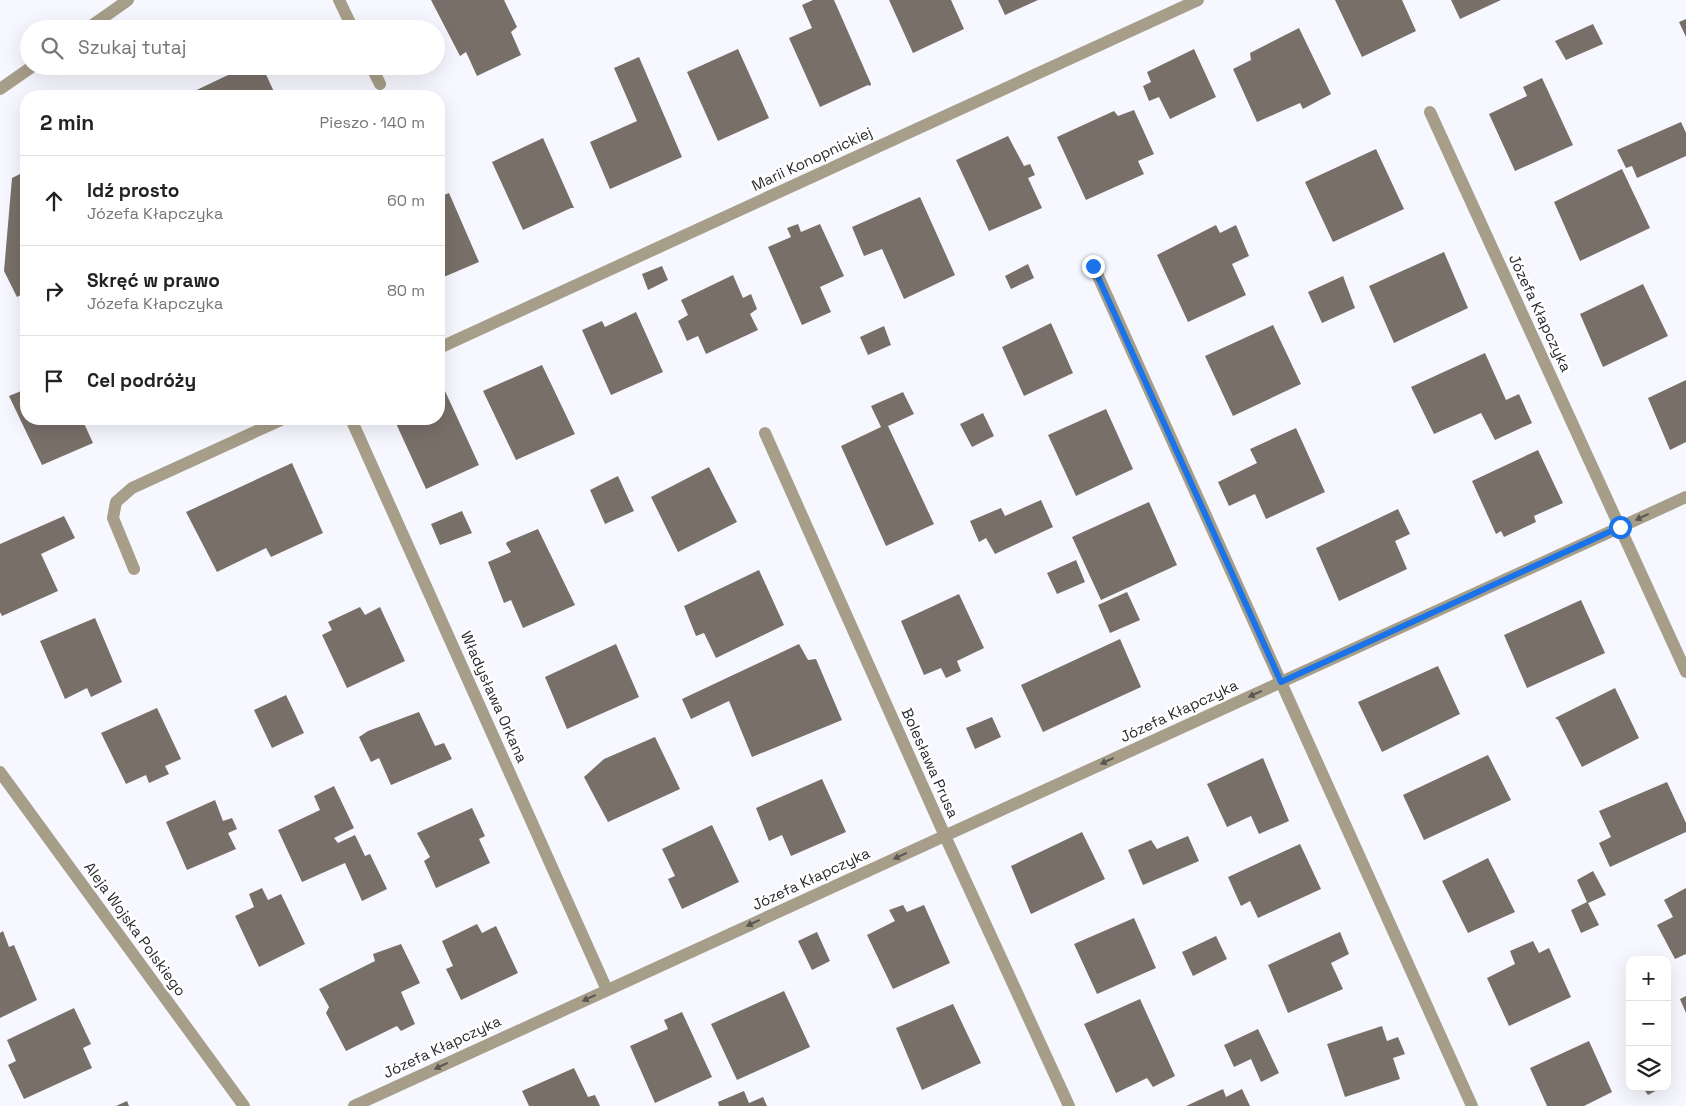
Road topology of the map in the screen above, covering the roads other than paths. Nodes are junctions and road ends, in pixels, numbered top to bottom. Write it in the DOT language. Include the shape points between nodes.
graph roads {
  1 [pos="128,0"];
  2 [pos="339,0"];
  3 [pos="1198,0"];
  4 [pos="100,20"];
  5 [pos="349,20"];
  6 [pos="20,75"];
  7 [pos="376,75"];
  8 [pos="380,84"];
  9 [pos="0,89"];
  10 [pos="1430,112"];
  11 [pos="1093,266"];
  12 [pos="445,345"];
  13 [pos="270,425"];
  14 [pos="354,425"];
  15 [pos="765,433"];
  16 [pos="1686,497"];
  17 [pos="1620,527"];
  18 [pos="134,570"];
  19 [pos="1686,672"];
  20 [pos="1281,682"];
  21 [pos="0,772"];
  22 [pos="945,836"];
  23 [pos="608,990"];
  24 [pos="244,1106"];
  25 [pos="354,1106"];
  26 [pos="1069,1106"];
  27 [pos="1472,1106"];
  1 -- 4 [label="street"];
  2 -- 5 [label="street"];
  3 -- 12 [label="street, Marii Konopnickiej"];
  6 -- 9 [label="street"];
  7 -- 8 [label="street"];
  10 -- 17 [label="street, Józefa Kłapczyka"];
  11 -- 20 [label="street"];
  13 -- 18 [label="street" via="132,488 116,502 113,518"];
  14 -- 23 [label="street, Władysława Orkana"];
  15 -- 22 [label="street, Bolesława Prusa"];
  16 -- 17 [label="street, Józefa Kłapczyka, one-way"];
  17 -- 19 [label="street, Józefa Kłapczyka"];
  17 -- 20 [label="street, Józefa Kłapczyka"];
  20 -- 22 [label="street, Józefa Kłapczyka, one-way"];
  20 -- 27 [label="street"];
  21 -- 24 [label="street, Aleja Wojska Polskiego"];
  22 -- 23 [label="street, Józefa Kłapczyka, one-way"];
  22 -- 26 [label="street, Bolesława Prusa"];
  23 -- 25 [label="street, Józefa Kłapczyka, one-way"];
}
